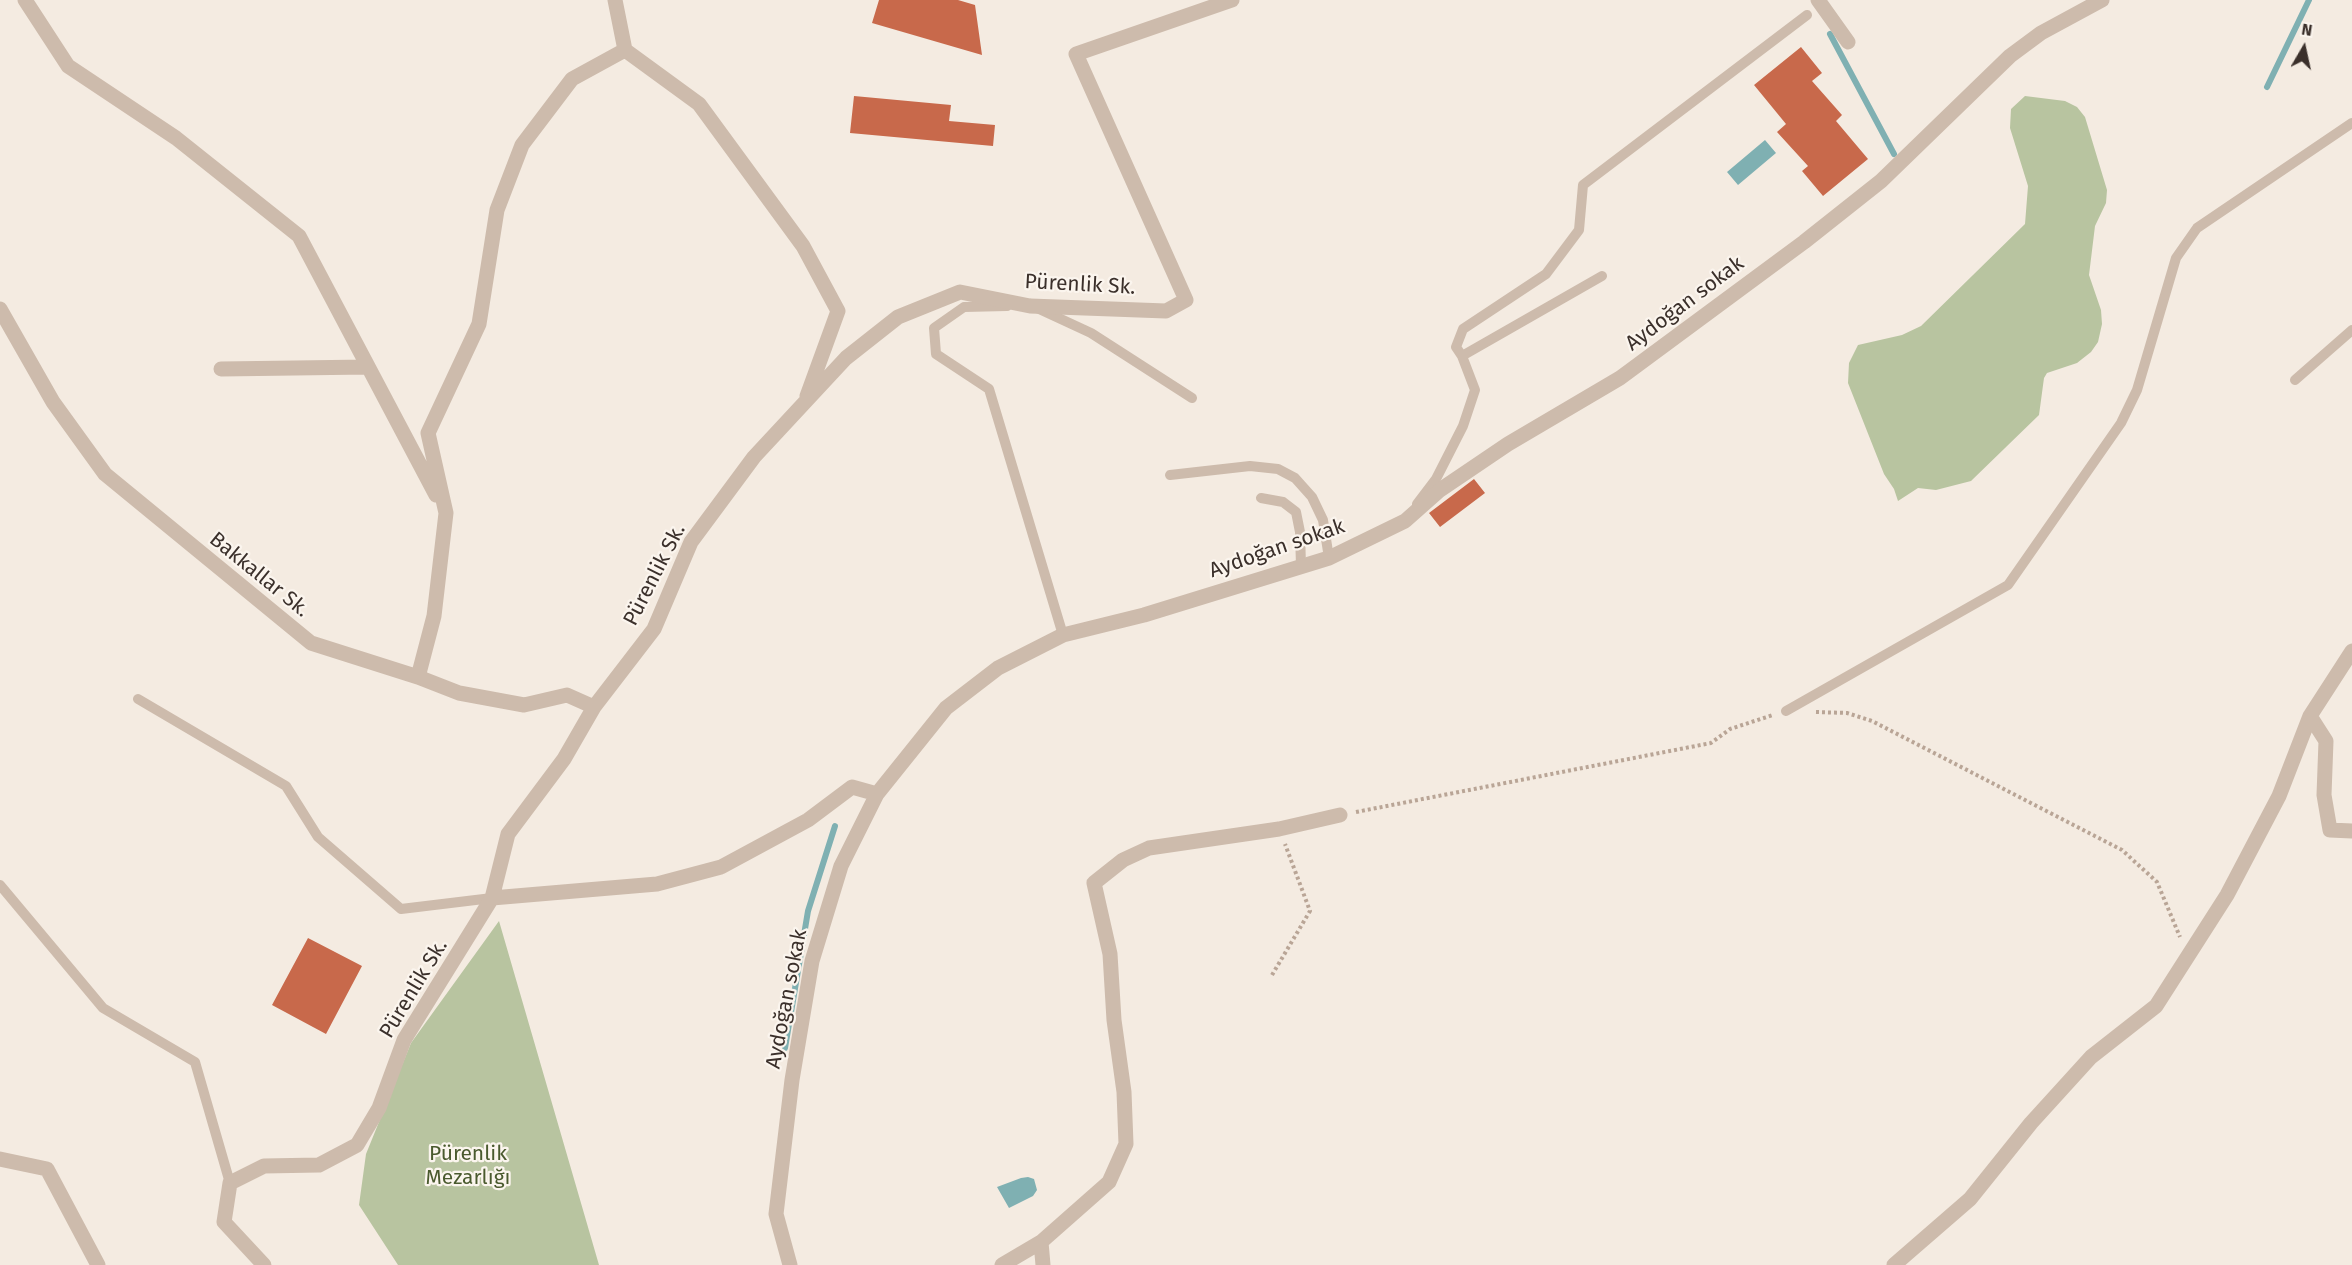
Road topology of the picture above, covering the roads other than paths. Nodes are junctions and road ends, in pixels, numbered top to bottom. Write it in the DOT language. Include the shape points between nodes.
graph roads {
  1 [pos="25,0"];
  2 [pos="615,0"];
  3 [pos="1232,0"];
  4 [pos="1818,0"];
  5 [pos="2102,0"];
  6 [pos="1808,15"];
  7 [pos="1848,42"];
  8 [pos="625,50"];
  9 [pos="2352,123"];
  10 [pos="1602,276"];
  11 [pos="1030,306"];
  12 [pos="0,309"];
  13 [pos="2352,330"];
  14 [pos="1462,356"];
  15 [pos="368,367"];
  16 [pos="221,369"];
  17 [pos="2295,380"];
  18 [pos="1192,398"];
  19 [pos="804,404"];
  20 [pos="1170,475"];
  21 [pos="1261,498"];
  22 [pos="446,513"];
  23 [pos="1405,521"];
  24 [pos="1329,558"];
  25 [pos="1301,567"];
  26 [pos="1063,635"];
  27 [pos="2352,651"];
  28 [pos="418,677"];
  29 [pos="138,699"];
  30 [pos="594,707"];
  31 [pos="1786,711"];
  32 [pos="2310,716"];
  33 [pos="877,794"];
  34 [pos="1340,815"];
  35 [pos="2352,831"];
  36 [pos="0,885"];
  37 [pos="492,898"];
  38 [pos="0,1159"];
  39 [pos="230,1183"];
  40 [pos="1041,1242"];
  41 [pos="98,1265"];
  42 [pos="264,1265"];
  43 [pos="790,1265"];
  44 [pos="1002,1265"];
  45 [pos="1043,1265"];
  46 [pos="1894,1265"];
  1 -- 15 [label="street" via="68,66 176,138 299,236"];
  2 -- 8 [label="street"];
  3 -- 11 [label="street, Pürenlik Sk." via="1076,54 1186,300 1166,310"];
  4 -- 7 [label="street"];
  5 -- 23 [label="street, Aydoğan sokak" via="2041,33 2010,56 1881,181 1794,249 1620,378 1508,444 1440,490"];
  6 -- 14 [label="lane" via="1583,185 1580,230 1546,274 1463,329 1456,347"];
  8 -- 19 [label="street" via="699,104 803,246 838,311"];
  8 -- 22 [label="street" via="572,79 522,145 497,210 479,324 428,434"];
  9 -- 31 [label="lane" via="2197,228 2176,258 2137,390 2121,423 2008,585"];
  10 -- 14 [label="lane"];
  11 -- 18 [label="lane" via="1091,333"];
  11 -- 19 [label="street, Pürenlik Sk." via="960,292 897,317 846,358"];
  11 -- 26 [label="lane" via="964,307 934,328 936,354 989,389"];
  12 -- 28 [label="street, Bakkallar Sk." via="53,402 105,474 311,644"];
  13 -- 17 [label="lane"];
  14 -- 23 [label="lane" via="1475,390 1463,426 1436,479"];
  15 -- 16 [label="street"];
  15 -- 22 [label="street"];
  19 -- 30 [label="street, Pürenlik Sk." via="754,457 691,542 654,629"];
  20 -- 24 [label="lane" via="1250,466 1278,469 1295,478 1312,497 1323,520"];
  21 -- 25 [label="lane" via="1283,502 1296,512"];
  22 -- 28 [label="street" via="434,616"];
  23 -- 24 [label="street, Aydoğan sokak"];
  24 -- 25 [label="street, Aydoğan sokak"];
  25 -- 26 [label="street, Aydoğan sokak" via="1144,615"];
  26 -- 33 [label="street, Aydoğan sokak" via="998,668 945,708"];
  27 -- 32 [label="street"];
  28 -- 30 [label="street, Bakkallar Sk." via="459,693 525,705 567,695"];
  29 -- 37 [label="lane" via="286,786 318,837 401,909"];
  30 -- 37 [label="street, Pürenlik Sk." via="564,759 508,834"];
  32 -- 35 [label="street" via="2326,741 2324,795 2330,830"];
  32 -- 46 [label="street" via="2279,796 2226,895 2156,1006 2091,1057 1970,1199"];
  33 -- 37 [label="street" via="852,787 808,820 721,867 657,884"];
  33 -- 43 [label="street, Aydoğan sokak" via="841,866 812,961 792,1080 776,1214"];
  34 -- 40 [label="street" via="1279,829 1149,848 1123,860 1094,883 1110,954 1126,1144 1109,1182"];
  36 -- 39 [label="lane" via="103,1008 195,1062"];
  37 -- 39 [label="street, Pürenlik Sk." via="404,1040 379,1108 357,1144 318,1165 264,1166"];
  38 -- 41 [label="street" via="47,1170"];
  39 -- 42 [label="street" via="224,1222"];
  40 -- 44 [label="street"];
  40 -- 45 [label="street"];
}
